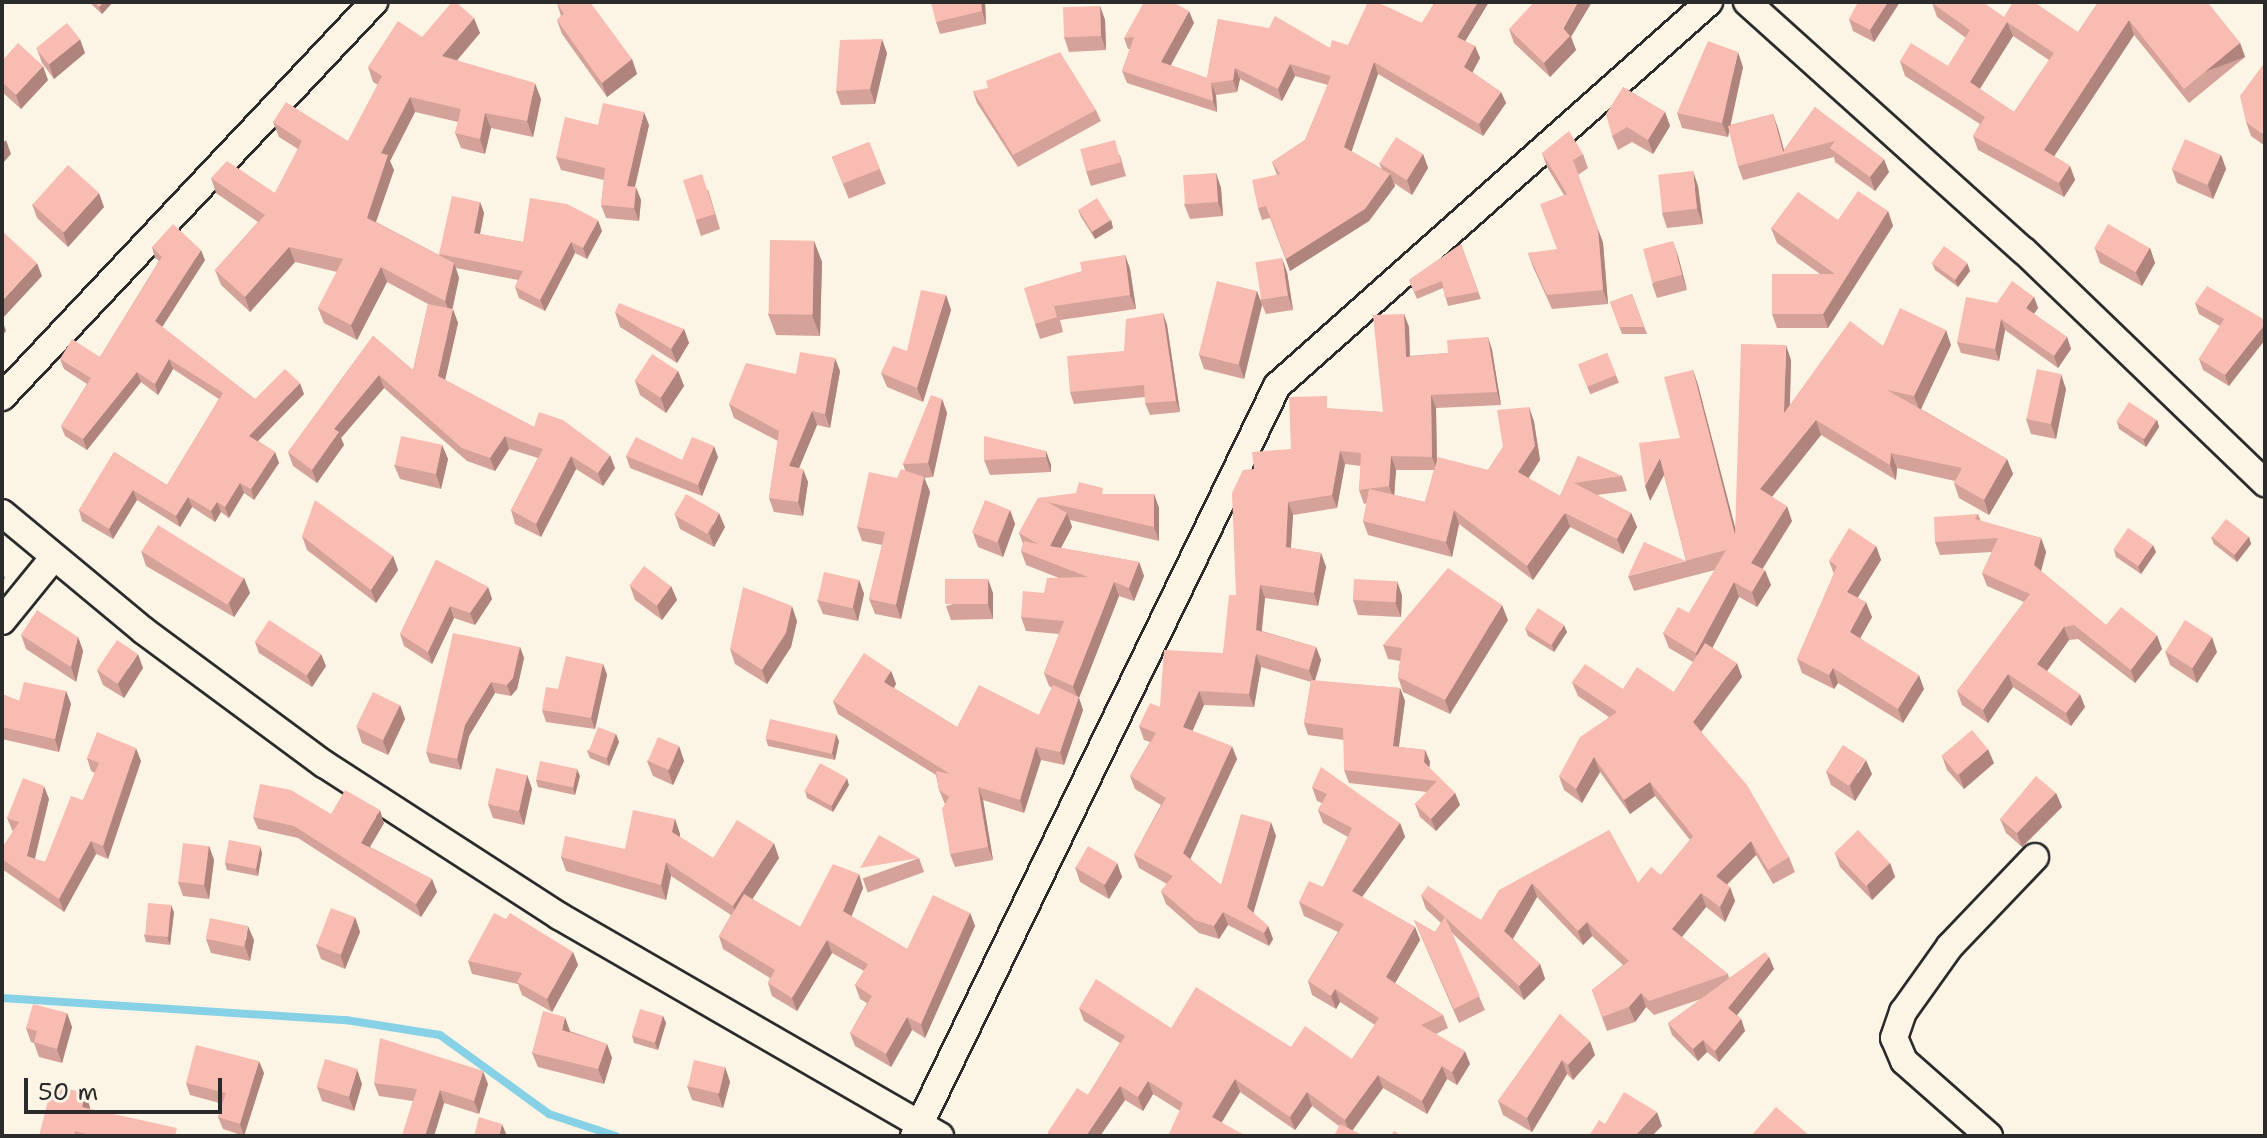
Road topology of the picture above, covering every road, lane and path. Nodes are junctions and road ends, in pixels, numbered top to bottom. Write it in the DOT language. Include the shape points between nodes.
graph roads {
  1 [pos="374,2"];
  2 [pos="1709,2"];
  3 [pos="1747,2"];
  4 [pos="2,397"];
  5 [pos="2265,483"];
  6 [pos="2,513"];
  7 [pos="54,557"];
  8 [pos="2,621"];
  9 [pos="2035,857"];
  10 [pos="925,1132"];
  11 [pos="1989,1136"];
  1 -- 4 [label="street"];
  2 -- 10 [label="street" via="1277,386"];
  3 -- 5 [label="street" via="2024,251"];
  6 -- 7 [label="street"];
  7 -- 8 [label="street"];
  7 -- 10 [label="street" via="324,764 559,916"];
  9 -- 11 [label="street" via="1950,946 1903,1012 1894,1038 1904,1061"];
}
